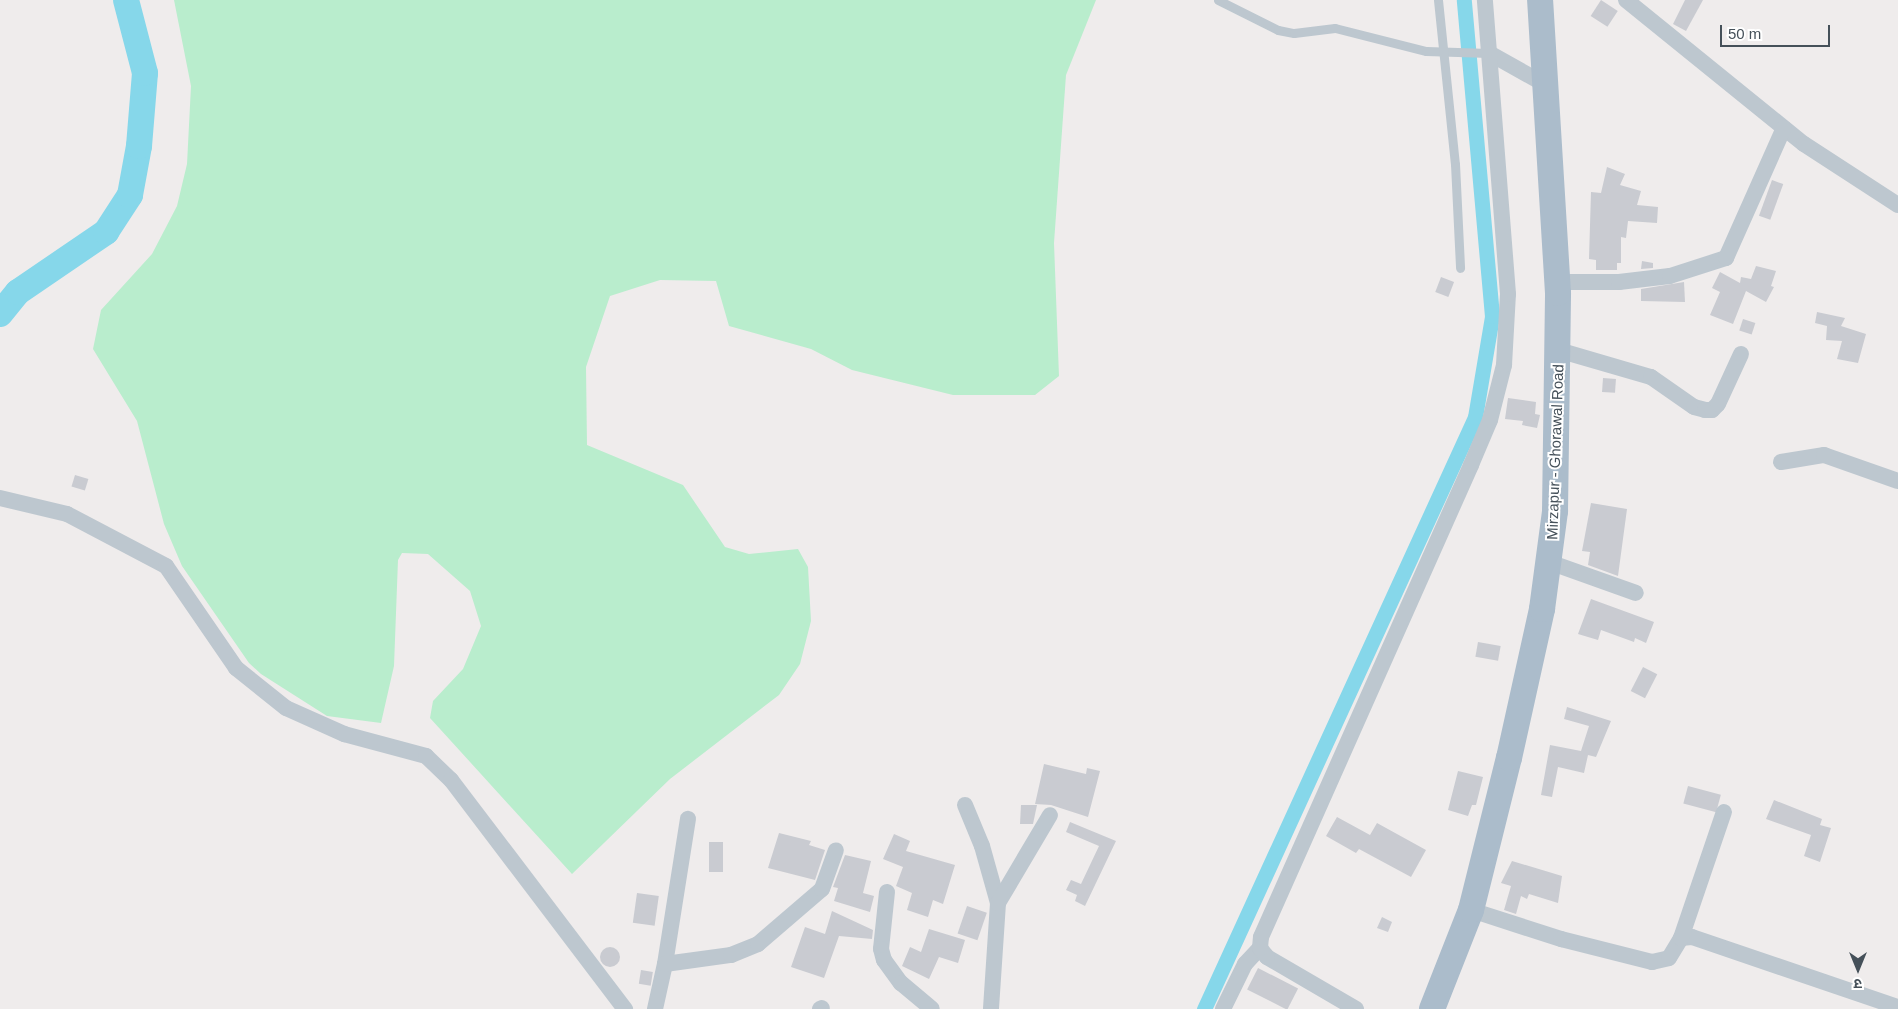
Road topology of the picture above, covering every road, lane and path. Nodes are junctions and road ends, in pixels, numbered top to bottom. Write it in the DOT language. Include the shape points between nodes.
graph roads {
  1 [pos="1218,0"];
  2 [pos="1438,0"];
  3 [pos="1485,0"];
  4 [pos="1540,0"];
  5 [pos="1626,0"];
  6 [pos="1486,53"];
  7 [pos="1448,54"];
  8 [pos="1546,85"];
  9 [pos="1784,128"];
  10 [pos="1898,205"];
  11 [pos="1460,268"];
  12 [pos="1557,282"];
  13 [pos="1558,350"];
  14 [pos="1741,354"];
  15 [pos="1781,462"];
  16 [pos="1898,481"];
  17 [pos="0,498"];
  18 [pos="1549,562"];
  19 [pos="1636,593"];
  20 [pos="966,805"];
  21 [pos="1724,812"];
  22 [pos="1050,815"];
  23 [pos="688,820"];
  24 [pos="836,850"];
  25 [pos="887,892"];
  26 [pos="998,903"];
  27 [pos="1471,910"];
  28 [pos="1681,938"];
  29 [pos="1260,948"];
  30 [pos="665,964"];
  31 [pos="1898,1007"];
  32 [pos="624,1009"];
  33 [pos="655,1009"];
  34 [pos="932,1009"];
  35 [pos="991,1009"];
  36 [pos="1223,1009"];
  37 [pos="1356,1009"];
  38 [pos="1432,1009"];
  1 -- 7 [label="lane" via="1278,30 1294,34 1335,28"];
  2 -- 7 [label="lane"];
  3 -- 6 [label="street"];
  4 -- 8 [label="main road, Mirzapur - Ghorawal Road"];
  5 -- 9 [label="street"];
  6 -- 7 [label="lane"];
  6 -- 8 [label="street"];
  6 -- 29 [label="street" via="1508,294 1504,365 1490,420 1265,925"];
  7 -- 11 [label="lane"];
  8 -- 12 [label="main road, Mirzapur - Ghorawal Road"];
  9 -- 10 [label="street"];
  9 -- 12 [label="street" via="1726,258 1670,276 1619,282"];
  12 -- 13 [label="main road, Mirzapur - Ghorawal Road"];
  13 -- 14 [label="street" via="1651,377 1694,407 1704,410 1712,410 1718,404"];
  13 -- 18 [label="main road, Mirzapur - Ghorawal Road" via="1555,511"];
  15 -- 16 [label="street" via="1824,455"];
  17 -- 32 [label="street" via="67,514 166,566 236,668 286,708 344,734 426,756 451,780"];
  18 -- 19 [label="street"];
  18 -- 27 [label="main road, Mirzapur - Ghorawal Road" via="1530,669"];
  20 -- 26 [label="street"];
  21 -- 28 [label="street"];
  22 -- 26 [label="street"];
  23 -- 30 [label="street"];
  24 -- 30 [label="street" via="822,889 758,944 731,955"];
  25 -- 34 [label="street" via="881,948 884,960 901,982"];
  26 -- 35 [label="street"];
  27 -- 28 [label="street" via="1561,939 1652,962 1669,958"];
  27 -- 38 [label="main road, Mirzapur - Ghorawal Road"];
  28 -- 31 [label="street" via="1692,937 1734,949"];
  29 -- 36 [label="street" via="1244,964"];
  29 -- 37 [label="street" via="1280,965"];
  30 -- 33 [label="street"];
}
